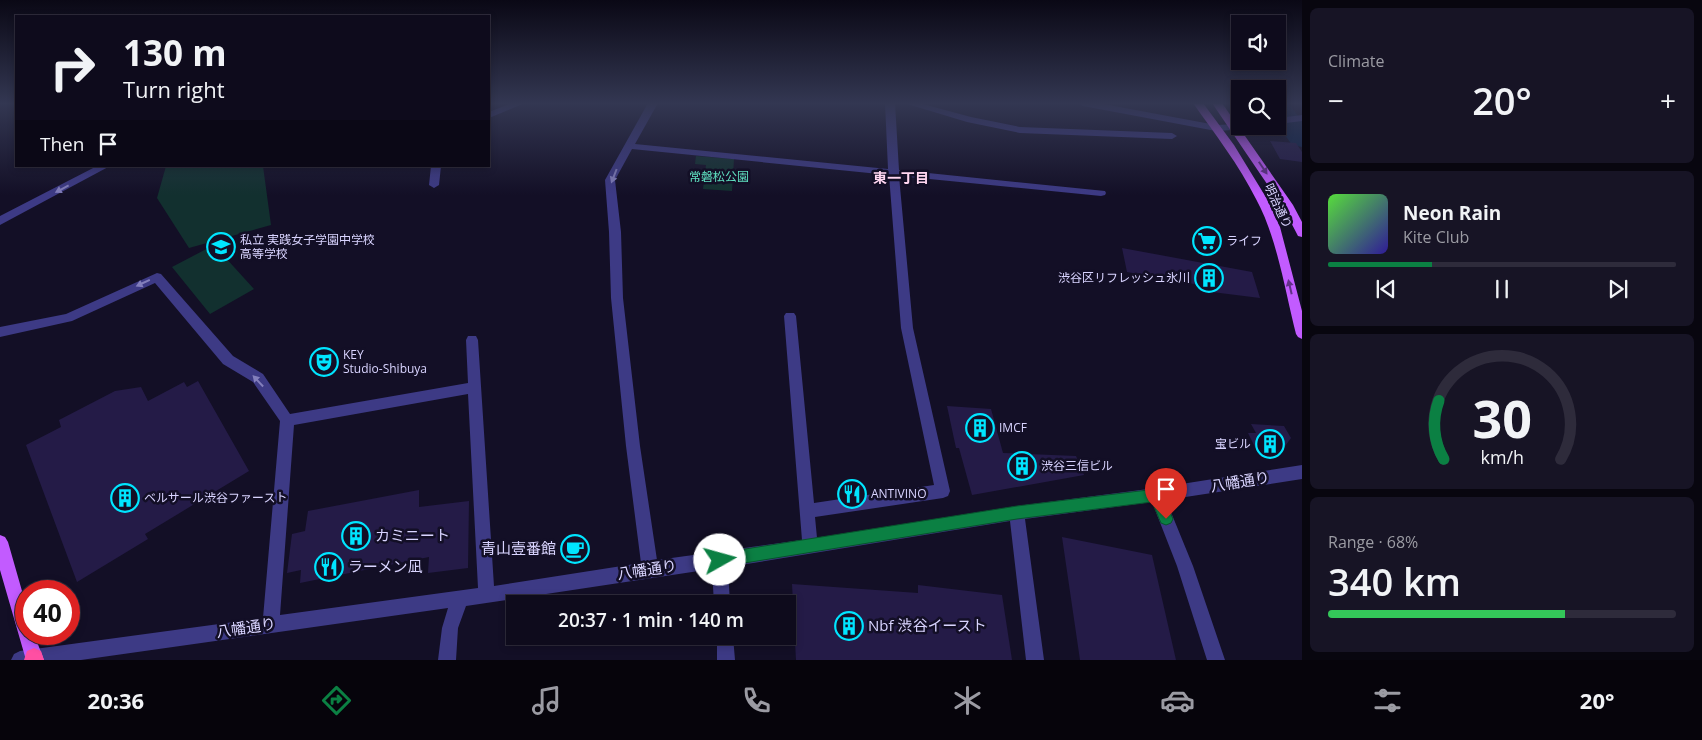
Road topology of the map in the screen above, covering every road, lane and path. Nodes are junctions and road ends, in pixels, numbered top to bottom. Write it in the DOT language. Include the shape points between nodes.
graph roads {
  1 [pos="636,134"];
  2 [pos="891,134"];
  3 [pos="1116,134"];
  4 [pos="1220,134"];
  5 [pos="1240,135"];
  6 [pos="1172,136"];
  7 [pos="629,146"];
  8 [pos="103,167"];
  9 [pos="436,167"];
  10 [pos="893,173"];
  11 [pos="434,185"];
  12 [pos="1101,193"];
  13 [pos="0,221"];
  14 [pos="1302,233"];
  15 [pos="790,316"];
  16 [pos="0,332"];
  17 [pos="1302,334"];
  18 [pos="472,340"];
  19 [pos="474,386"];
  20 [pos="287,420"];
  21 [pos="1302,472"];
  22 [pos="1156,495"];
  23 [pos="806,511"];
  24 [pos="1017,513"];
  25 [pos="0,542"];
  26 [pos="810,546"];
  27 [pos="720,560"];
  28 [pos="650,569"];
  29 [pos="15,595"];
  30 [pos="486,595"];
  31 [pos="722,595"];
  32 [pos="460,598"];
  33 [pos="271,624"];
  34 [pos="28,645"];
  35 [pos="725,645"];
  36 [pos="31,659"];
  37 [pos="448,660"];
  38 [pos="726,660"];
  39 [pos="1035,660"];
  40 [pos="1216,660"];
  1 -- 7 [label="street"];
  2 -- 10 [label="street"];
  3 -- 6 [label="street"];
  17 -- 4 [label="main road, 明治通り, one-way" via="1274,227 1262,199"];
  5 -- 14 [label="main road, 明治通り, one-way"];
  7 -- 10 [label="street"];
  7 -- 28 [label="street, one-way" via="610,180 620,322"];
  8 -- 13 [label="street, one-way"];
  9 -- 11 [label="street"];
  10 -- 12 [label="street"];
  10 -- 23 [label="street" via="907,328 943,491"];
  15 -- 23 [label="street"];
  20 -- 16 [label="street, one-way" via="258,378 228,360 157,276 68,318"];
  18 -- 19 [label="street"];
  19 -- 20 [label="street"];
  19 -- 30 [label="street"];
  20 -- 33 [label="street"];
  21 -- 22 [label="street, 八幡通り"];
  22 -- 24 [label="street, 八幡通り"];
  22 -- 40 [label="street" via="1185,566"];
  23 -- 26 [label="street"];
  24 -- 26 [label="street, 八幡通り"];
  24 -- 39 [label="street"];
  25 -- 29 [label="main road"];
  26 -- 27 [label="street, 八幡通り"];
  27 -- 28 [label="street, 八幡通り"];
  27 -- 31 [label="street"];
  28 -- 30 [label="street, 八幡通り"];
  30 -- 32 [label="street, 八幡通り"];
  32 -- 33 [label="street, 八幡通り"];
  32 -- 37 [label="street" via="450,628"];
  33 -- 36 [label="street, 八幡通り"];
  34 -- 36 [label="main road"];
  35 -- 38 [label="street"];
}
